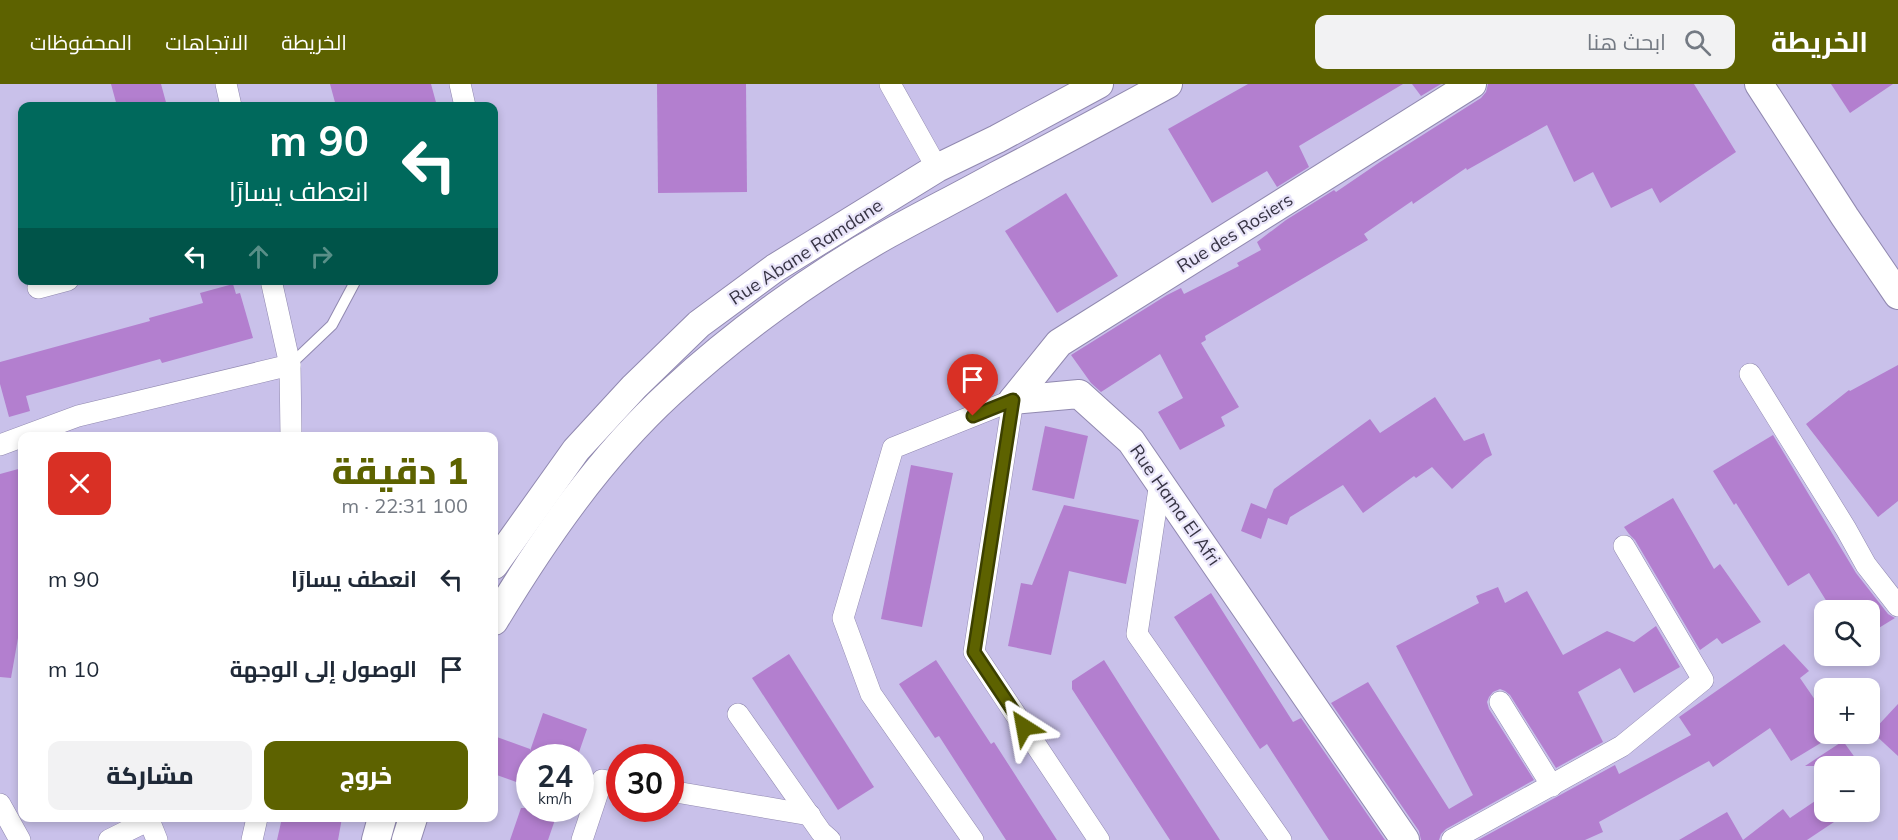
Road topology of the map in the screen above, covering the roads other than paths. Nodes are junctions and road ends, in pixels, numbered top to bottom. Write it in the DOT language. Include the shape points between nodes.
graph roads {
  1 [pos="226,84"];
  2 [pos="460,84"];
  3 [pos="890,84"];
  4 [pos="1099,84"];
  5 [pos="1168,84"];
  6 [pos="1472,84"];
  7 [pos="1759,84"];
  8 [pos="230,102"];
  9 [pos="464,102"];
  10 [pos="937,168"];
  11 [pos="49,285"];
  12 [pos="272,285"];
  13 [pos="353,285"];
  14 [pos="38,288"];
  15 [pos="1898,295"];
  16 [pos="291,365"];
  17 [pos="1750,374"];
  18 [pos="1013,400"];
  19 [pos="35,432"];
  20 [pos="291,432"];
  21 [pos="18,438"];
  22 [pos="0,445"];
  23 [pos="1160,482"];
  24 [pos="1624,546"];
  25 [pos="498,559"];
  26 [pos="1898,606"];
  27 [pos="498,614"];
  28 [pos="1500,702"];
  29 [pos="738,714"];
  30 [pos="606,781"];
  31 [pos="1552,786"];
  32 [pos="684,793"];
  33 [pos="0,804"];
  34 [pos="810,815"];
  35 [pos="144,822"];
  36 [pos="149,822"];
  37 [pos="256,822"];
  38 [pos="381,822"];
  39 [pos="412,822"];
  40 [pos="20,840"];
  41 [pos="109,840"];
  42 [pos="157,840"];
  43 [pos="252,840"];
  44 [pos="376,840"];
  45 [pos="406,840"];
  46 [pos="582,840"];
  47 [pos="831,840"];
  48 [pos="973,840"];
  49 [pos="1099,840"];
  50 [pos="1281,840"];
  51 [pos="1405,840"];
  52 [pos="1452,840"];
  1 -- 8 [label="street"];
  2 -- 9 [label="street"];
  3 -- 10 [label="street"];
  4 -- 10 [label="street, Rue Abane Ramdane"];
  5 -- 27 [label="street" via="886,235 810,283 742,333 671,392 619,444 530,560"];
  6 -- 18 [label="street, Rue des Rosiers" via="1059,344"];
  7 -- 15 [label="street"];
  10 -- 25 [label="street, Rue Abane Ramdane" via="775,268 699,324 576,450"];
  11 -- 14 [label="street"];
  12 -- 16 [label="street"];
  13 -- 16 [label="lane" via="332,325"];
  16 -- 19 [label="street" via="78,416"];
  16 -- 20 [label="street"];
  17 -- 26 [label="street" via="1866,565"];
  18 -- 23 [label="street, Rue Hama El Afri" via="1080,394 1131,441"];
  18 -- 48 [label="street" via="893,448 843,618 871,694"];
  18 -- 49 [label="street" via="974,652"];
  21 -- 22 [label="street"];
  23 -- 50 [label="street" via="1137,634"];
  23 -- 51 [label="street, Rue Hama El Afri"];
  24 -- 31 [label="street" via="1703,680 1622,746"];
  28 -- 31 [label="street"];
  29 -- 34 [label="street"];
  30 -- 46 [label="street"];
  31 -- 52 [label="street"];
  32 -- 34 [label="street"];
  33 -- 40 [label="street"];
  34 -- 47 [label="street"];
  35 -- 41 [label="street"];
  36 -- 42 [label="street"];
  37 -- 43 [label="street"];
  38 -- 44 [label="street"];
  39 -- 45 [label="street"];
}
